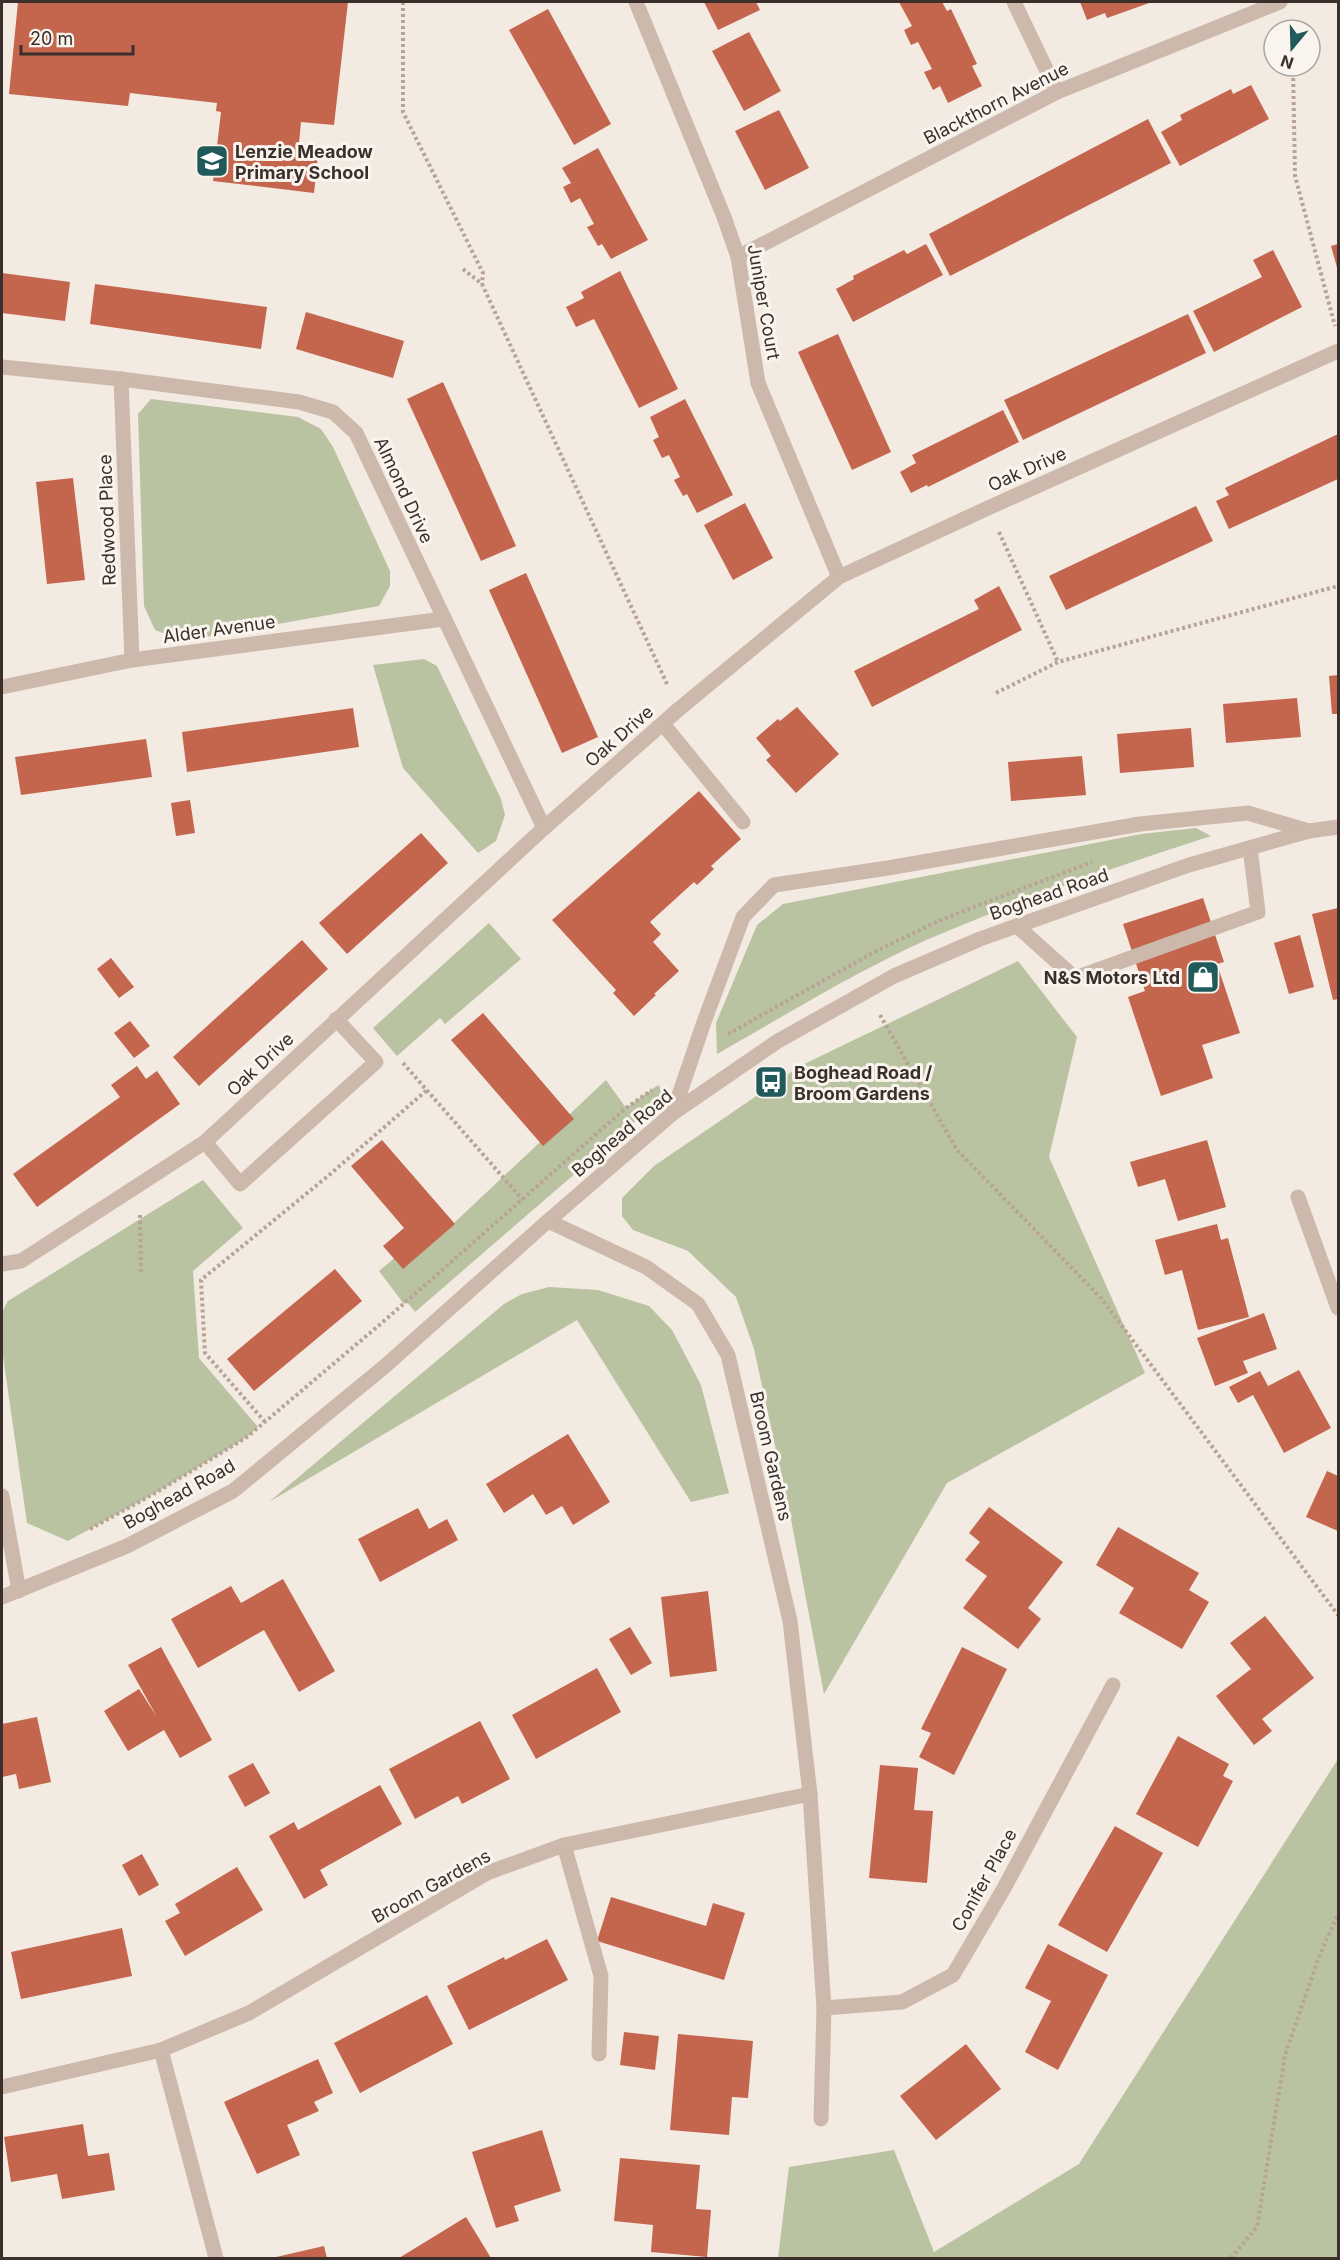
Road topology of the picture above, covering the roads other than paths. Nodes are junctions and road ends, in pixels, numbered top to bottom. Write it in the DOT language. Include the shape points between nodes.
graph roads {
  1 [pos="636,2"];
  2 [pos="1014,2"];
  3 [pos="1280,2"];
  4 [pos="1057,92"];
  5 [pos="738,257"];
  6 [pos="1338,351"];
  7 [pos="2,367"];
  8 [pos="121,379"];
  9 [pos="839,577"];
  10 [pos="443,618"];
  11 [pos="132,660"];
  12 [pos="2,687"];
  13 [pos="663,724"];
  14 [pos="743,822"];
  15 [pos="1338,827"];
  16 [pos="544,828"];
  17 [pos="1309,831"];
  18 [pos="1250,848"];
  19 [pos="1017,926"];
  20 [pos="336,1019"];
  21 [pos="674,1113"];
  22 [pos="205,1142"];
  23 [pos="1298,1197"];
  24 [pos="548,1221"];
  25 [pos="2,1263"];
  26 [pos="1338,1308"];
  27 [pos="2,1496"];
  28 [pos="19,1591"];
  29 [pos="2,1597"];
  30 [pos="1113,1685"];
  31 [pos="810,1794"];
  32 [pos="564,1845"];
  33 [pos="824,2007"];
  34 [pos="161,2050"];
  35 [pos="599,2054"];
  36 [pos="2,2087"];
  37 [pos="822,2119"];
  38 [pos="216,2259"];
  1 -- 5 [label="street, Juniper Court"];
  2 -- 4 [label="street"];
  3 -- 4 [label="street, Blackthorn Avenue"];
  4 -- 5 [label="street, Blackthorn Avenue"];
  5 -- 9 [label="street, Juniper Court" via="758,383"];
  6 -- 9 [label="street, Oak Drive"];
  7 -- 8 [label="street, Almond Drive"];
  8 -- 10 [label="street, Almond Drive" via="299,402 333,412 356,433"];
  8 -- 11 [label="street, Redwood Place"];
  9 -- 13 [label="street, Oak Drive"];
  10 -- 11 [label="street, Alder Avenue"];
  10 -- 16 [label="street, Almond Drive"];
  11 -- 12 [label="street, Alder Avenue"];
  13 -- 14 [label="street"];
  13 -- 16 [label="street, Oak Drive"];
  15 -- 17 [label="street, Boghead Road"];
  16 -- 20 [label="street, Oak Drive"];
  17 -- 18 [label="street, Boghead Road"];
  17 -- 21 [label="street" via="1248,813 1238,814 1140,824 774,885 743,917"];
  18 -- 19 [label="street, Boghead Road"];
  18 -- 19 [label="street" via="1258,912 1075,978"];
  19 -- 21 [label="street, Boghead Road" via="894,976 778,1041"];
  20 -- 22 [label="street, Oak Drive"];
  20 -- 22 [label="street" via="376,1062 240,1184"];
  21 -- 24 [label="street, Boghead Road"];
  22 -- 25 [label="street, Oak Drive" via="21,1261"];
  23 -- 26 [label="street"];
  24 -- 28 [label="street, Boghead Road" via="384,1367 233,1491 127,1546"];
  24 -- 31 [label="street, Broom Gardens" via="646,1268 698,1304 728,1355 790,1621"];
  27 -- 28 [label="street"];
  28 -- 29 [label="street, Boghead Road"];
  30 -- 33 [label="street, Conifer Place" via="953,1975 902,2002"];
  31 -- 32 [label="street, Broom Gardens"];
  31 -- 33 [label="street, Broom Gardens"];
  32 -- 34 [label="street, Broom Gardens" via="487,1874 249,2013"];
  32 -- 35 [label="street" via="601,1976"];
  33 -- 37 [label="street, Broom Gardens"];
  34 -- 36 [label="street, Broom Gardens"];
  34 -- 38 [label="street"];
}
